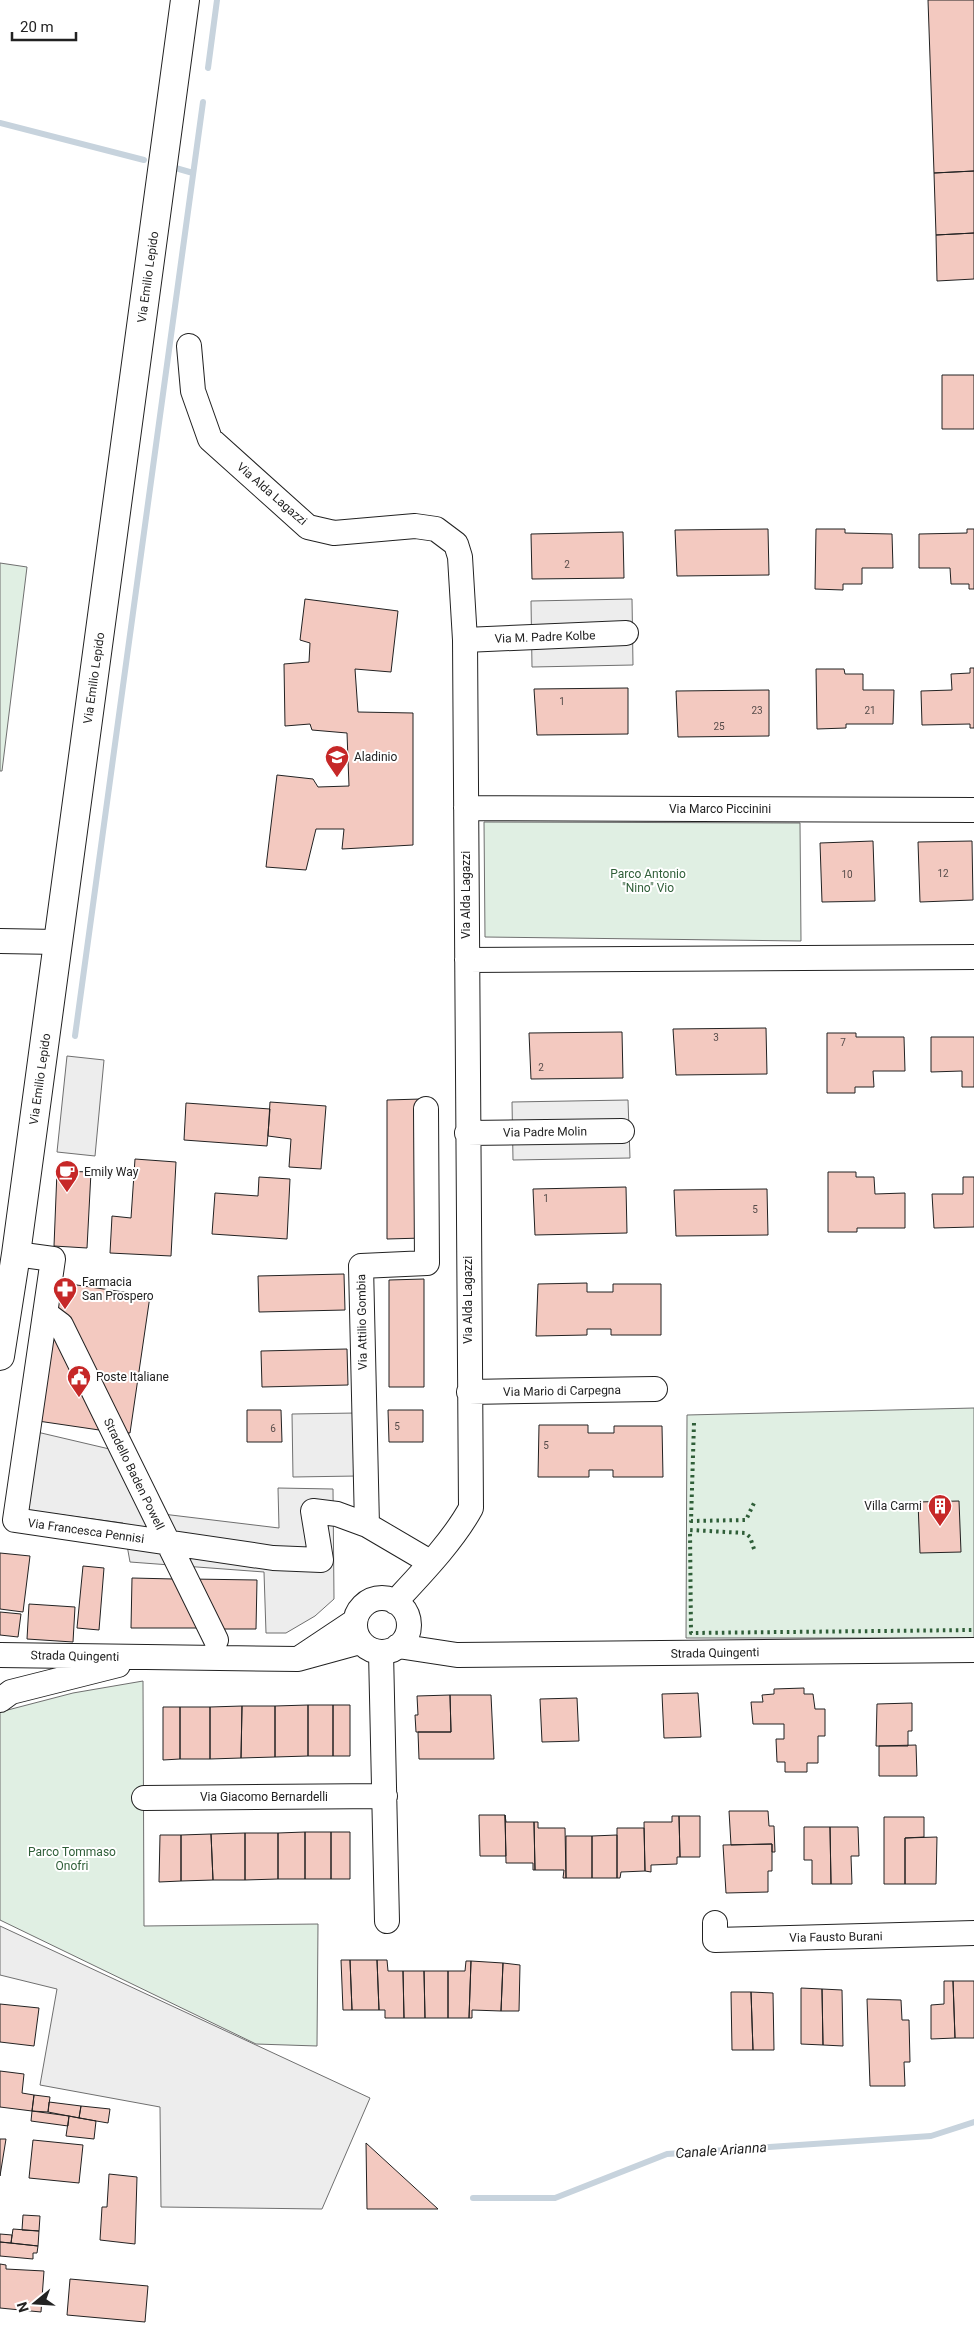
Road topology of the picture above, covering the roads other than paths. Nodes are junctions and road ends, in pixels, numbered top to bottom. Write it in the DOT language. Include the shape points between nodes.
graph roads {
  1 [pos="185,0"];
  2 [pos="189,346"];
  3 [pos="626,634"];
  4 [pos="465,640"];
  5 [pos="466,808"];
  6 [pos="974,810"];
  7 [pos="0,941"];
  8 [pos="58,942"];
  9 [pos="974,957"];
  10 [pos="467,960"];
  11 [pos="426,1109"];
  12 [pos="622,1131"];
  13 [pos="467,1133"];
  14 [pos="16,1254"];
  15 [pos="46,1313"];
  16 [pos="0,1356"];
  17 [pos="655,1389"];
  18 [pos="469,1392"];
  19 [pos="366,1525"];
  20 [pos="168,1543"];
  21 [pos="430,1562"];
  22 [pos="395,1602"];
  23 [pos="408,1621"];
  24 [pos="216,1640"];
  25 [pos="374,1640"];
  26 [pos="974,1650"];
  27 [pos="0,1655"];
  28 [pos="457,1655"];
  29 [pos="149,1657"];
  30 [pos="4,1695"];
  31 [pos="385,1796"];
  32 [pos="144,1798"];
  33 [pos="387,1921"];
  34 [pos="715,1923"];
  35 [pos="974,1933"];
  1 -- 8 [label="main road, Via Emilio Lepido"];
  2 -- 4 [label="street, Via Alda Lagazzi" via="193,391 210,439 308,527 334,533 415,526 436,529 456,544 460,557"];
  3 -- 4 [label="street, Via M. Padre Kolbe"];
  4 -- 5 [label="street, Via Alda Lagazzi"];
  5 -- 6 [label="street, Via Marco Piccinini"];
  5 -- 10 [label="street, Via Alda Lagazzi"];
  7 -- 8 [label="street"];
  8 -- 14 [label="main road, Via Emilio Lepido"];
  9 -- 10 [label="street"];
  10 -- 13 [label="street, Via Alda Lagazzi"];
  11 -- 19 [label="street, Via Attilio Gombia" via="428,1263 361,1266"];
  12 -- 13 [label="street, Via Padre Molin"];
  13 -- 18 [label="street, Via Alda Lagazzi"];
  14 -- 15 [label="street, Via Francesca Pennisi" via="53,1259"];
  14 -- 16 [label="main road, Via Emilio Lepido"];
  15 -- 20 [label="street, Stradello Baden Powell" via="61,1325"];
  15 -- 20 [label="street, Via Francesca Pennisi" via="15,1520"];
  17 -- 18 [label="street, Via Mario di Carpegna"];
  18 -- 21 [label="street, Via Alda Lagazzi" via="471,1508"];
  19 -- 20 [label="street, Via Francesca Pennisi" via="337,1514 313,1511 321,1560 273,1558"];
  19 -- 21 [label="street"];
  20 -- 24 [label="street, Stradello Baden Powell"];
  21 -- 22 [label="street, Via Alda Lagazzi"];
  22 -- 23 [label="street" via="401,1606"];
  22 -- 25 [label="street" via="387,1599 370,1601 363,1606"];
  23 -- 25 [label="street" via="407,1635"];
  23 -- 28 [label="street"];
  25 -- 28 [label="street, Strada Quingenti"];
  25 -- 29 [label="street, Strada Quingenti" via="298,1659"];
  25 -- 31 [label="street"];
  26 -- 28 [label="street, Strada Quingenti"];
  27 -- 29 [label="street, Strada Quingenti"];
  29 -- 30 [label="street, Strada Quingenti"];
  31 -- 32 [label="street, Via Giacomo Bernardelli"];
  31 -- 33 [label="street"];
  34 -- 35 [label="street, Via Fausto Burani" via="715,1940"];
}
